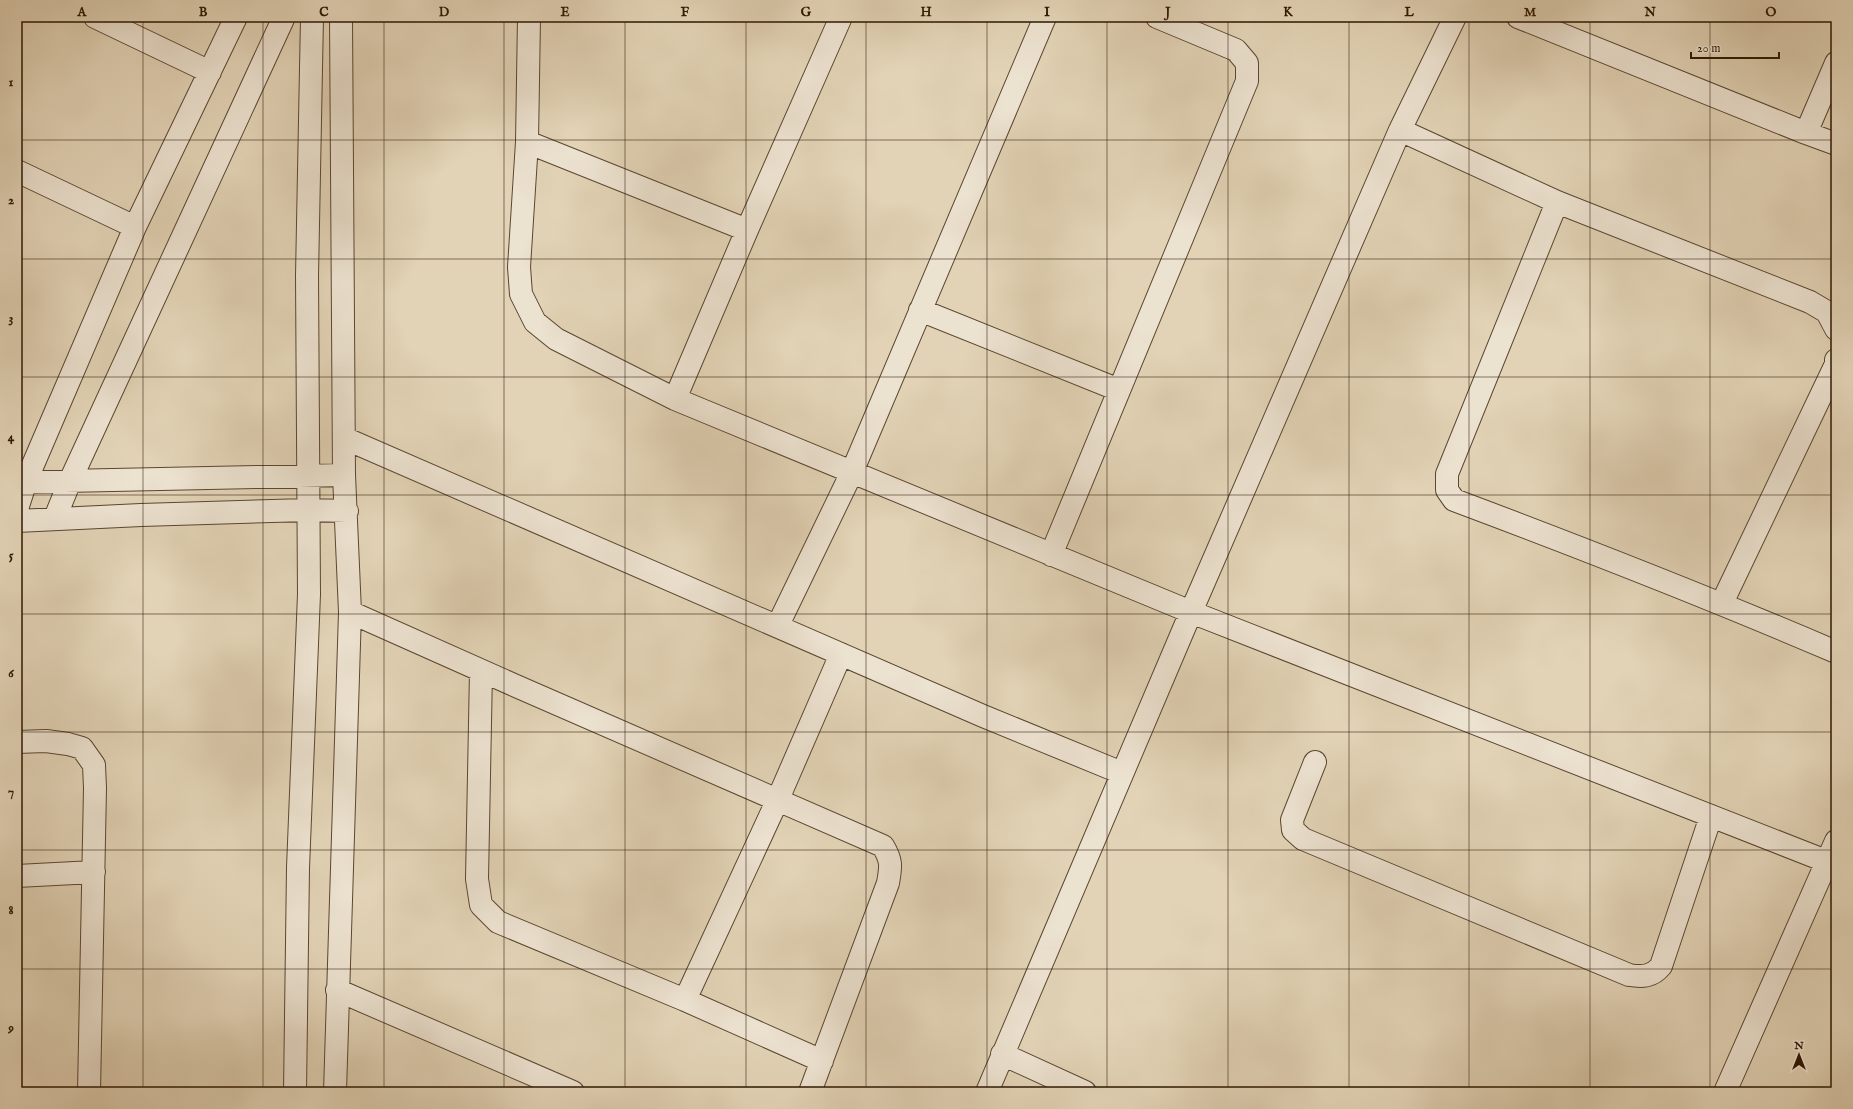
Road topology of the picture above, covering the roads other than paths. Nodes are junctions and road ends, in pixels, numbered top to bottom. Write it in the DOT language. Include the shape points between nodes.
graph roads {
  1 [pos="95,17"];
  2 [pos="236,17"];
  3 [pos="284,17"];
  4 [pos="312,17"];
  5 [pos="341,17"];
  6 [pos="528,17"];
  7 [pos="841,17"];
  8 [pos="1045,17"];
  9 [pos="1157,17"];
  10 [pos="1455,17"];
  11 [pos="1518,17"];
  12 [pos="1542,22"];
  13 [pos="1836,63"];
  14 [pos="210,72"];
  15 [pos="1400,130"];
  16 [pos="1806,133"];
  17 [pos="527,142"];
  18 [pos="1836,144"];
  19 [pos="17,171"];
  20 [pos="1557,202"];
  21 [pos="135,227"];
  22 [pos="746,230"];
  23 [pos="920,310"];
  24 [pos="1836,329"];
  25 [pos="1836,360"];
  26 [pos="1119,390"];
  27 [pos="675,399"];
  28 [pos="344,438"];
  29 [pos="852,472"];
  30 [pos="344,475"];
  31 [pos="307,476"];
  32 [pos="22,481"];
  33 [pos="70,481"];
  34 [pos="17,509"];
  35 [pos="307,510"];
  36 [pos="346,511"];
  37 [pos="55,518"];
  38 [pos="17,521"];
  39 [pos="1051,555"];
  40 [pos="1722,603"];
  41 [pos="350,612"];
  42 [pos="1191,612"];
  43 [pos="778,625"];
  44 [pos="1836,652"];
  45 [pos="841,654"];
  46 [pos="481,671"];
  47 [pos="17,742"];
  48 [pos="1315,762"];
  49 [pos="1122,773"];
  50 [pos="778,799"];
  51 [pos="1712,816"];
  52 [pos="1836,841"];
  53 [pos="1832,863"];
  54 [pos="94,872"];
  55 [pos="17,876"];
  56 [pos="337,990"];
  57 [pos="685,1000"];
  58 [pos="1002,1054"];
  59 [pos="822,1061"];
  60 [pos="89,1092"];
  61 [pos="295,1092"];
  62 [pos="335,1092"];
  63 [pos="573,1092"];
  64 [pos="810,1092"];
  65 [pos="987,1092"];
  66 [pos="1085,1092"];
  67 [pos="1726,1092"];
  1 -- 14 [label="street"];
  2 -- 14 [label="street"];
  3 -- 33 [label="street"];
  4 -- 31 [label="street" via="307,276"];
  5 -- 28 [label="street"];
  6 -- 17 [label="street"];
  7 -- 22 [label="street"];
  8 -- 23 [label="street"];
  9 -- 26 [label="street" via="1236,50 1247,63 1247,81"];
  10 -- 15 [label="street"];
  11 -- 12 [label="street"];
  12 -- 16 [label="street"];
  13 -- 16 [label="street"];
  14 -- 21 [label="street"];
  15 -- 20 [label="street"];
  15 -- 42 [label="street"];
  16 -- 18 [label="street"];
  17 -- 22 [label="street"];
  17 -- 27 [label="street" via="519,267 521,294 535,322 556,339"];
  19 -- 21 [label="street"];
  20 -- 24 [label="street" via="1810,302 1827,312"];
  20 -- 40 [label="street" via="1452,460 1447,474 1447,490 1454,500"];
  21 -- 32 [label="street"];
  22 -- 27 [label="street"];
  23 -- 26 [label="street"];
  23 -- 29 [label="street"];
  25 -- 40 [label="street"];
  26 -- 39 [label="street"];
  27 -- 29 [label="street"];
  28 -- 30 [label="street"];
  28 -- 43 [label="street"];
  29 -- 39 [label="street"];
  29 -- 43 [label="street"];
  30 -- 31 [label="street"];
  30 -- 36 [label="street"];
  31 -- 33 [label="street"];
  31 -- 35 [label="street"];
  32 -- 33 [label="street"];
  32 -- 34 [label="street"];
  33 -- 37 [label="street"];
  35 -- 36 [label="street"];
  35 -- 37 [label="street"];
  35 -- 61 [label="street" via="309,594 298,868"];
  36 -- 41 [label="street"];
  37 -- 38 [label="street"];
  39 -- 42 [label="street"];
  40 -- 44 [label="street"];
  41 -- 46 [label="street"];
  41 -- 56 [label="street"];
  42 -- 49 [label="street"];
  42 -- 51 [label="street"];
  43 -- 45 [label="street"];
  45 -- 49 [label="street"];
  45 -- 50 [label="street"];
  46 -- 50 [label="street"];
  46 -- 57 [label="street" via="477,879 482,905 498,922"];
  47 -- 54 [label="street" via="46,741 82,748 94,765"];
  48 -- 51 [label="street" via="1292,820 1293,830 1303,839 1628,975 1649,976 1661,966"];
  49 -- 58 [label="street"];
  50 -- 57 [label="street"];
  50 -- 59 [label="street" via="883,846 890,857 888,883"];
  51 -- 53 [label="street"];
  52 -- 53 [label="street"];
  53 -- 67 [label="street"];
  54 -- 55 [label="street"];
  54 -- 60 [label="street"];
  56 -- 62 [label="street"];
  56 -- 63 [label="street"];
  57 -- 59 [label="street"];
  58 -- 65 [label="street"];
  58 -- 66 [label="street"];
  59 -- 64 [label="street"];
}
